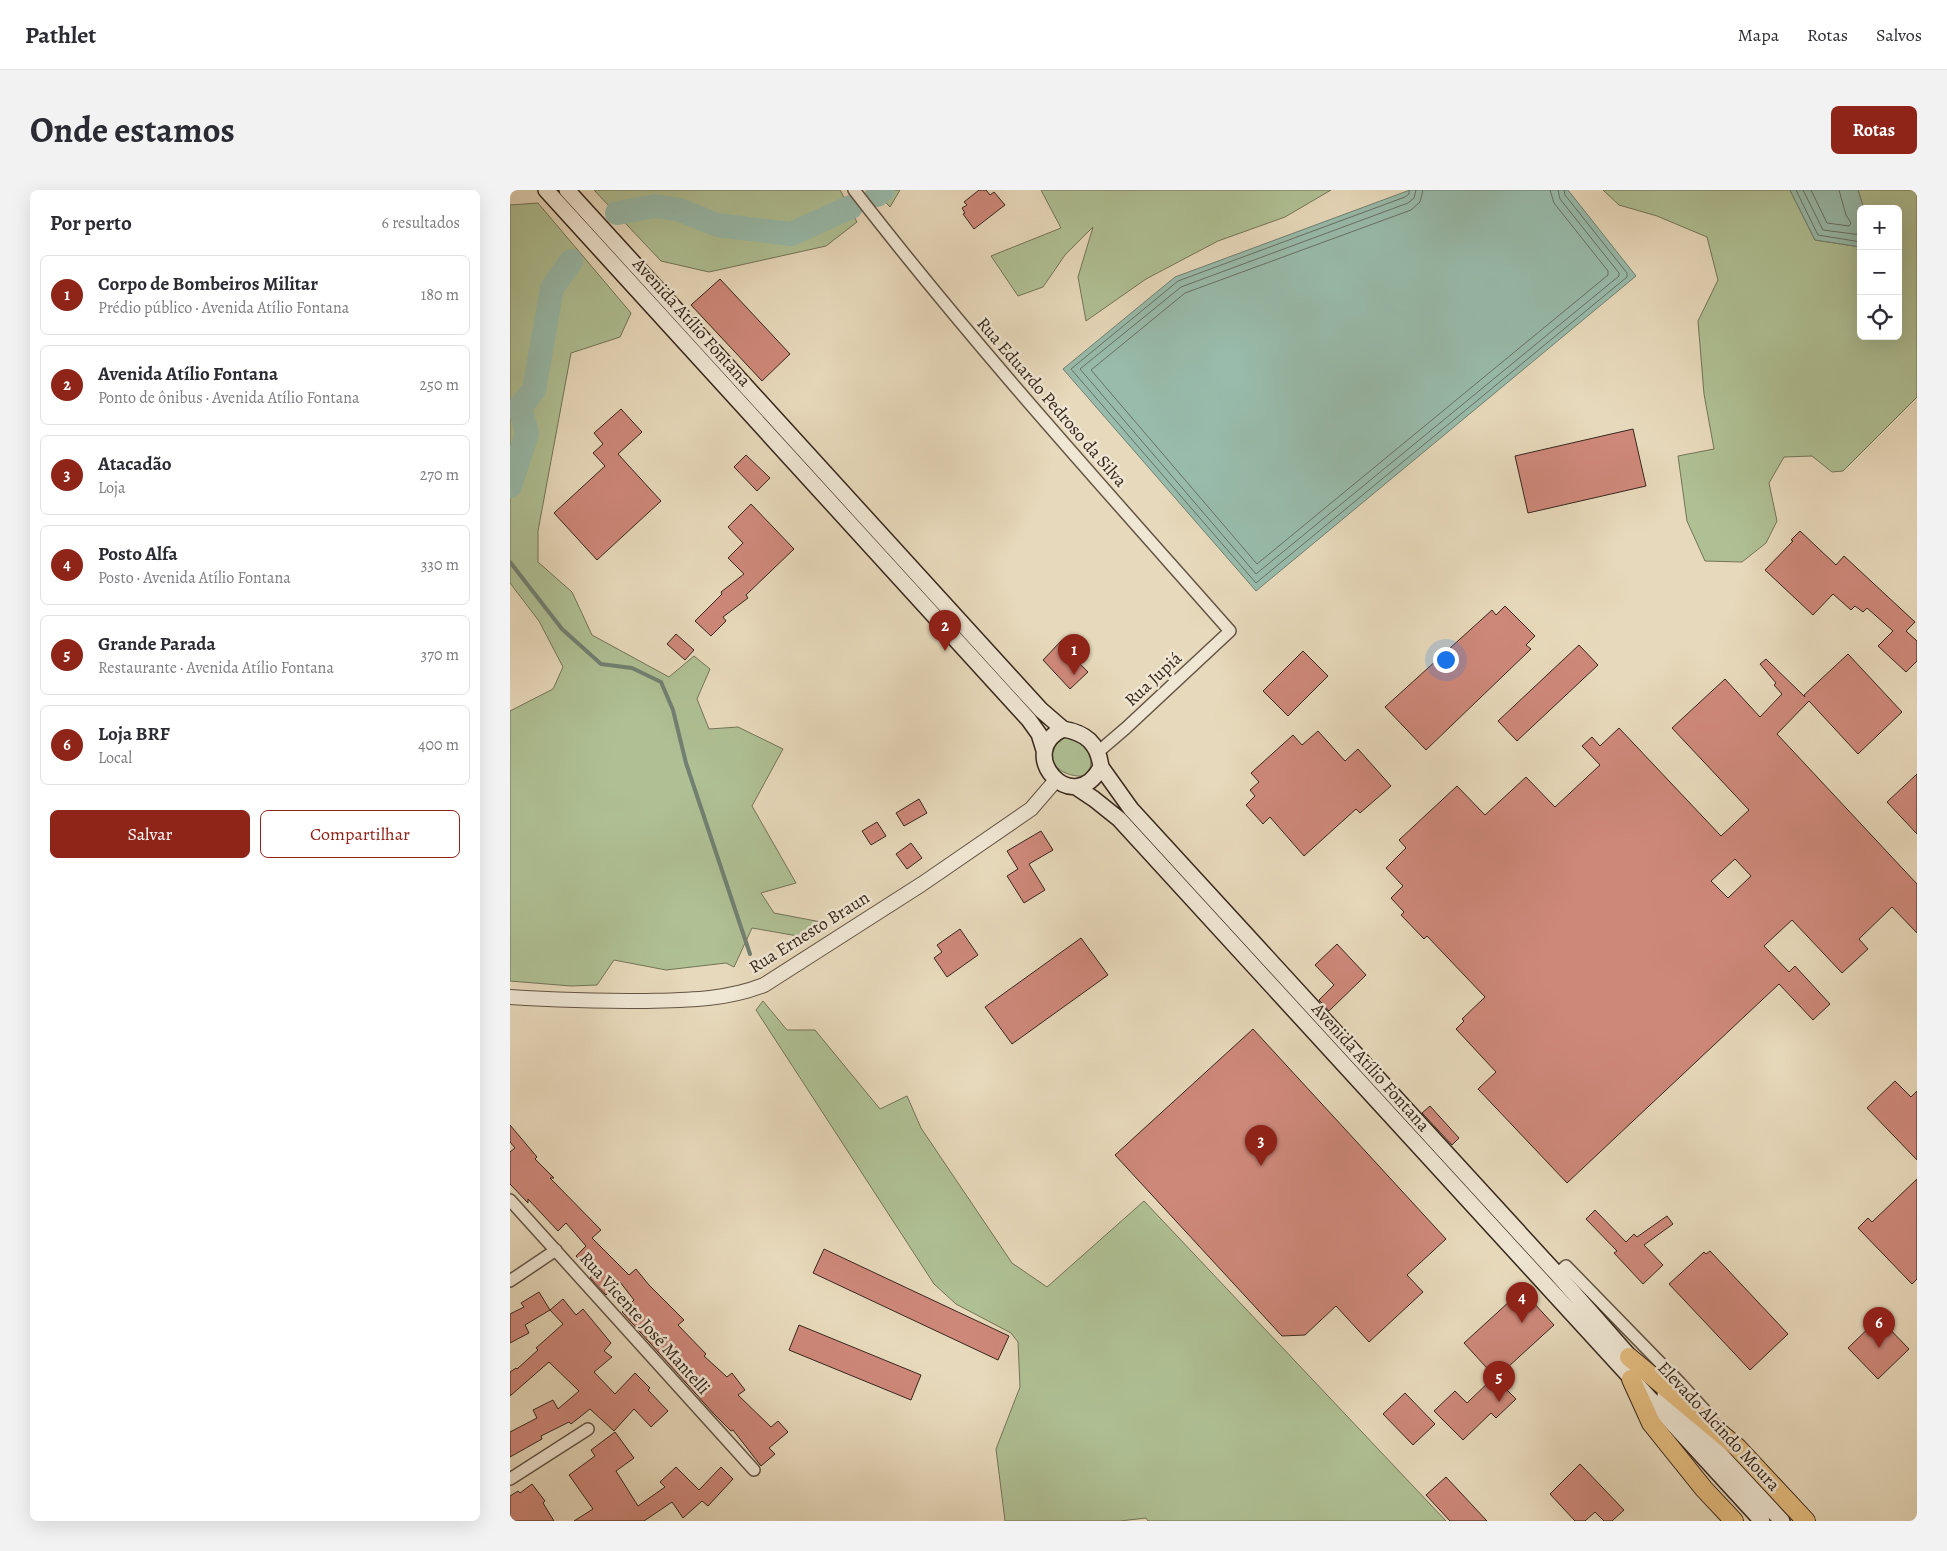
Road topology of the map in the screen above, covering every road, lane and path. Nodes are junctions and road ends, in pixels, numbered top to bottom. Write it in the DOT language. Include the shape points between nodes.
graph roads {
  1 [pos="546,190"];
  2 [pos="567,190"];
  3 [pos="854,190"];
  4 [pos="1230,631"];
  5 [pos="1063,729"];
  6 [pos="1044,750"];
  7 [pos="1098,752"];
  8 [pos="1101,767"];
  9 [pos="1056,780"];
  10 [pos="1076,787"];
  11 [pos="510,997"];
  12 [pos="510,1200"];
  13 [pos="556,1250"];
  14 [pos="1561,1270"];
  15 [pos="510,1281"];
  16 [pos="1629,1357"];
  17 [pos="1631,1380"];
  18 [pos="588,1429"];
  19 [pos="1738,1448"];
  20 [pos="754,1470"];
  21 [pos="510,1479"];
  22 [pos="1734,1521"];
  23 [pos="1762,1521"];
  24 [pos="1782,1521"];
  25 [pos="1806,1521"];
  1 -- 6 [label="main road, Avenida Atílio Fontana" via="1029,720 1039,734"];
  2 -- 5 [label="main road, Avenida Atílio Fontana" via="1041,710"];
  3 -- 4 [label="street, Rua Eduardo Pedroso da Silva" via="917,272"];
  4 -- 7 [label="street, Rua Jupiá"];
  5 -- 6 [label="main road" via="1054,733"];
  5 -- 7 [label="main road" via="1086,737"];
  6 -- 9 [label="main road" via="1044,761"];
  7 -- 8 [label="main road"];
  8 -- 10 [label="main road" via="1096,777"];
  8 -- 14 [label="main road, Avenida Atílio Fontana" via="1138,816"];
  9 -- 10 [label="main road"];
  9 -- 11 [label="street, Rua Ernesto Braun" via="1031,809 922,884 758,987 722,997 693,1000 587,1002"];
  10 -- 17 [label="main road, Avenida Atílio Fontana" via="1119,819"];
  12 -- 13 [label="street, Rua Vicente José Mantelli"];
  13 -- 15 [label="street"];
  13 -- 20 [label="street, Rua Vicente José Mantelli"];
  14 -- 16 [label="main road, Avenida Atílio Fontana"];
  14 -- 19 [label="street" via="1680,1383"];
  16 -- 19 [label="highway"];
  16 -- 24 [label="main road, Elevado Alcindo Moura"];
  17 -- 22 [label="highway" via="1651,1423"];
  17 -- 23 [label="main road, Elevado Alcindo Moura"];
  18 -- 21 [label="street"];
  19 -- 25 [label="highway"];
}
